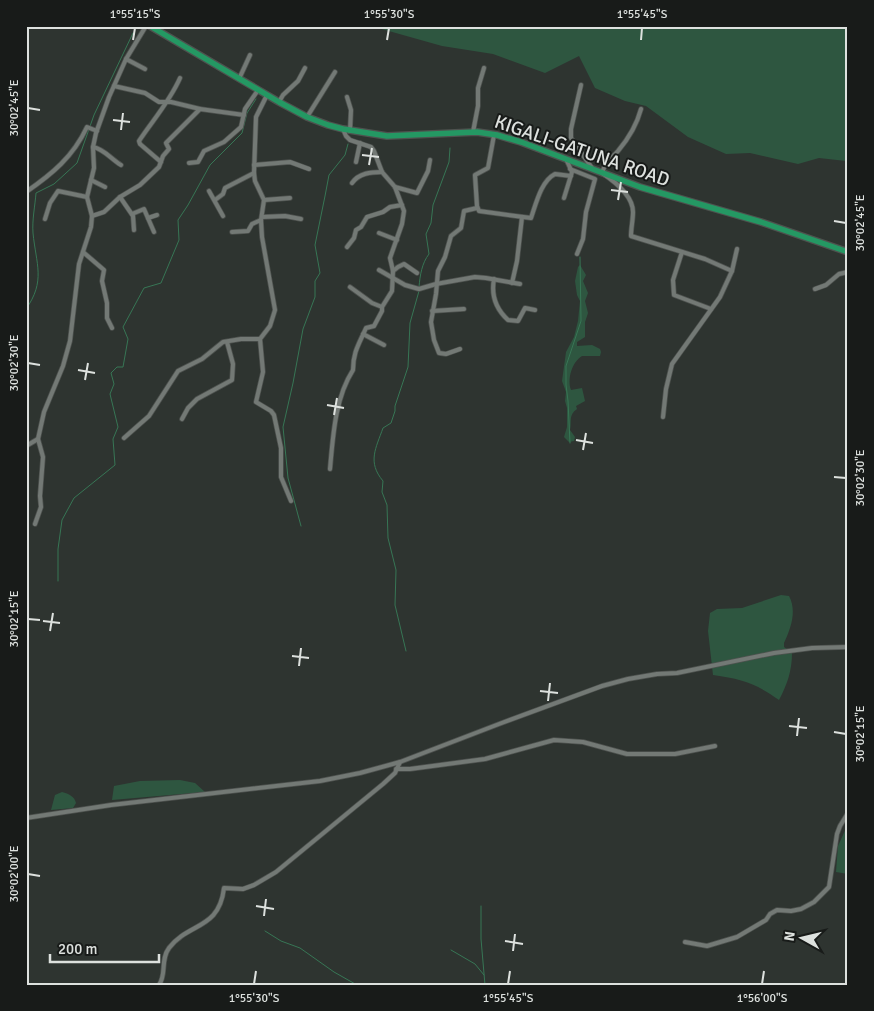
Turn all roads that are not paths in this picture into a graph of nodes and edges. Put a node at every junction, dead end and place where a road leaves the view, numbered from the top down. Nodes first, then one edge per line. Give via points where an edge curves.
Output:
1 (148, 26) edge
2 (250, 55) dead end
3 (126, 59) junction
4 (305, 68) dead end
5 (484, 68) dead end
6 (145, 70) dead end
7 (335, 72) dead end
8 (180, 78) dead end
9 (239, 79) junction
10 (581, 85) dead end
11 (114, 86) junction
12 (258, 90) junction
13 (267, 95) junction
14 (346, 98) dead end
15 (166, 102) junction
16 (279, 102) junction
17 (641, 109) dead end
18 (200, 110) junction
19 (244, 115) junction
20 (307, 117) junction
21 (343, 129) junction
22 (97, 130) junction
23 (350, 130) junction
24 (474, 132) junction
25 (494, 135) junction
26 (360, 143) junction
27 (93, 147) junction
28 (566, 159) junction
29 (430, 160) dead end
30 (161, 162) junction
31 (356, 162) dead end
32 (188, 163) dead end
33 (121, 165) dead end
34 (254, 165) junction
35 (309, 169) dead end
36 (570, 169) junction
37 (594, 170) junction
38 (382, 172) junction
39 (254, 173) junction
40 (602, 173) junction
41 (571, 176) junction
42 (91, 180) junction
43 (352, 182) dead end
44 (105, 187) dead end
45 (395, 187) junction
46 (209, 191) dead end
47 (26, 192) edge
48 (87, 197) junction
49 (120, 197) junction
50 (290, 198) dead end
51 (564, 198) dead end
52 (215, 200) junction
53 (264, 200) junction
54 (402, 205) junction
55 (477, 208) junction
56 (132, 214) junction
57 (157, 215) dead end
58 (92, 216) junction
59 (223, 216) dead end
60 (522, 217) junction
61 (148, 218) junction
62 (261, 218) junction
63 (45, 219) dead end
64 (301, 219) dead end
65 (134, 230) dead end
66 (154, 232) dead end
67 (232, 232) dead end
68 (380, 233) dead end
69 (397, 240) junction
70 (347, 247) dead end
71 (737, 249) dead end
72 (848, 251) edge
73 (83, 252) junction
74 (682, 252) junction
75 (577, 254) dead end
76 (379, 270) dead end
77 (394, 271) junction
78 (732, 271) junction
79 (848, 272) edge
80 (417, 273) dead end
81 (393, 278) junction
82 (494, 279) junction
83 (512, 283) junction
84 (436, 284) junction
85 (520, 284) dead end
86 (350, 287) dead end
87 (815, 289) dead end
88 (382, 307) junction
89 (711, 309) junction
90 (464, 310) dead end
91 (535, 310) dead end
92 (432, 311) junction
93 (112, 328) dead end
94 (363, 334) junction
95 (260, 339) junction
96 (227, 342) junction
97 (384, 345) dead end
98 (460, 350) dead end
99 (663, 417) dead end
100 (182, 418) dead end
101 (124, 438) dead end
102 (38, 439) junction
103 (26, 446) edge
104 (330, 469) dead end
105 (291, 501) dead end
106 (35, 524) dead end
107 (848, 647) edge
108 (715, 746) dead end
109 (400, 762) junction
110 (396, 769) junction
111 (848, 813) edge
112 (26, 818) edge
113 (685, 942) dead end
114 (159, 985) edge

1 - 3 street
1 - 9 highway, KIGALI-GATUNA ROAD
2 - 9 street
3 - 6 street
3 - 11 street
4 - 16 street
5 - 24 street via 478,88
7 - 20 street
8 - 15 street
9 - 12 highway, KIGALI-GATUNA ROAD
10 - 37 street via 571,138
11 - 15 street
11 - 22 street
12 - 13 highway, KIGALI-GATUNA ROAD
12 - 19 street
13 - 16 highway, KIGALI-GATUNA ROAD
13 - 34 street via 256,117
14 - 23 street via 351,110
15 - 18 street
15 - 30 street via 138,141
16 - 20 highway, KIGALI-GATUNA ROAD
17 - 40 street via 636,126 606,161
18 - 19 street
18 - 30 street via 166,144 169,148
19 - 32 street via 241,126 224,142 206,150 198,162
20 - 21 highway, KIGALI-GATUNA ROAD
21 - 23 highway, KIGALI-GATUNA ROAD
21 - 26 street via 346,136
22 - 27 street
22 - 47 street via 87,128 68,158
23 - 24 highway, KIGALI-GATUNA ROAD via 399,136
24 - 25 highway, KIGALI-GATUNA ROAD
25 - 28 highway, KIGALI-GATUNA ROAD
25 - 55 street via 488,168 475,175
26 - 31 street
26 - 38 street via 374,151
27 - 33 street via 101,148
27 - 42 street
28 - 36 street
28 - 37 highway, KIGALI-GATUNA ROAD
29 - 45 street via 417,193
30 - 49 street via 134,190
34 - 35 street via 290,162
34 - 39 street
36 - 41 street
36 - 75 street via 595,180
37 - 40 highway, KIGALI-GATUNA ROAD
38 - 43 street via 369,172
38 - 45 street
39 - 52 street via 225,188
39 - 53 street
40 - 72 highway, KIGALI-GATUNA ROAD
40 - 74 street via 618,184 631,204 631,236
41 - 51 street
41 - 60 street via 552,174 541,191 531,218
42 - 44 street
42 - 48 street
45 - 54 street
46 - 52 street
48 - 58 street
48 - 63 street via 58,191
49 - 56 street
49 - 58 street via 104,212
50 - 53 street
52 - 59 street
53 - 62 street
54 - 69 street via 404,217
54 - 70 street via 367,217
55 - 60 street via 481,212
55 - 84 street via 464,211 462,228 449,240
56 - 61 street via 143,208
56 - 65 street
57 - 61 street
58 - 73 street
60 - 83 street
61 - 66 street
62 - 64 street via 285,216
62 - 67 street via 248,231
62 - 95 street via 275,310
68 - 69 street
69 - 77 street via 390,258
71 - 78 street
73 - 93 street via 104,270 102,281 107,318
73 - 102 street via 70,341 44,412
74 - 78 street
74 - 89 street via 673,280 674,295
76 - 81 street
77 - 80 street via 404,264
77 - 81 street
78 - 89 street
79 - 87 street
81 - 84 street via 419,290
81 - 88 street via 392,291
82 - 83 street
82 - 84 street via 475,277
82 - 91 street via 495,301 508,320 518,321 525,308
83 - 85 street
84 - 92 street
86 - 88 street
88 - 94 street via 374,326 366,328
89 - 99 street via 672,364
90 - 92 street
92 - 98 street via 432,335 439,353
94 - 97 street
94 - 104 street via 340,402
95 - 96 street
95 - 105 street via 263,372 256,402 274,415 281,448 281,477
96 - 100 street via 233,364 232,380 197,399
96 - 101 street via 176,373 149,416
102 - 103 street
102 - 106 street via 43,457 41,507
107 - 109 street via 774,653 677,673 628,679
108 - 110 street via 675,754 627,754 583,742 554,740 484,759
109 - 110 street
109 - 112 street via 320,781
110 - 114 street via 383,784 276,872 254,886 224,888 222,901 214,915 174,943 167,952 163,962 163,980
111 - 113 street via 837,834 829,887 818,899 801,909 774,912 737,937 708,946

